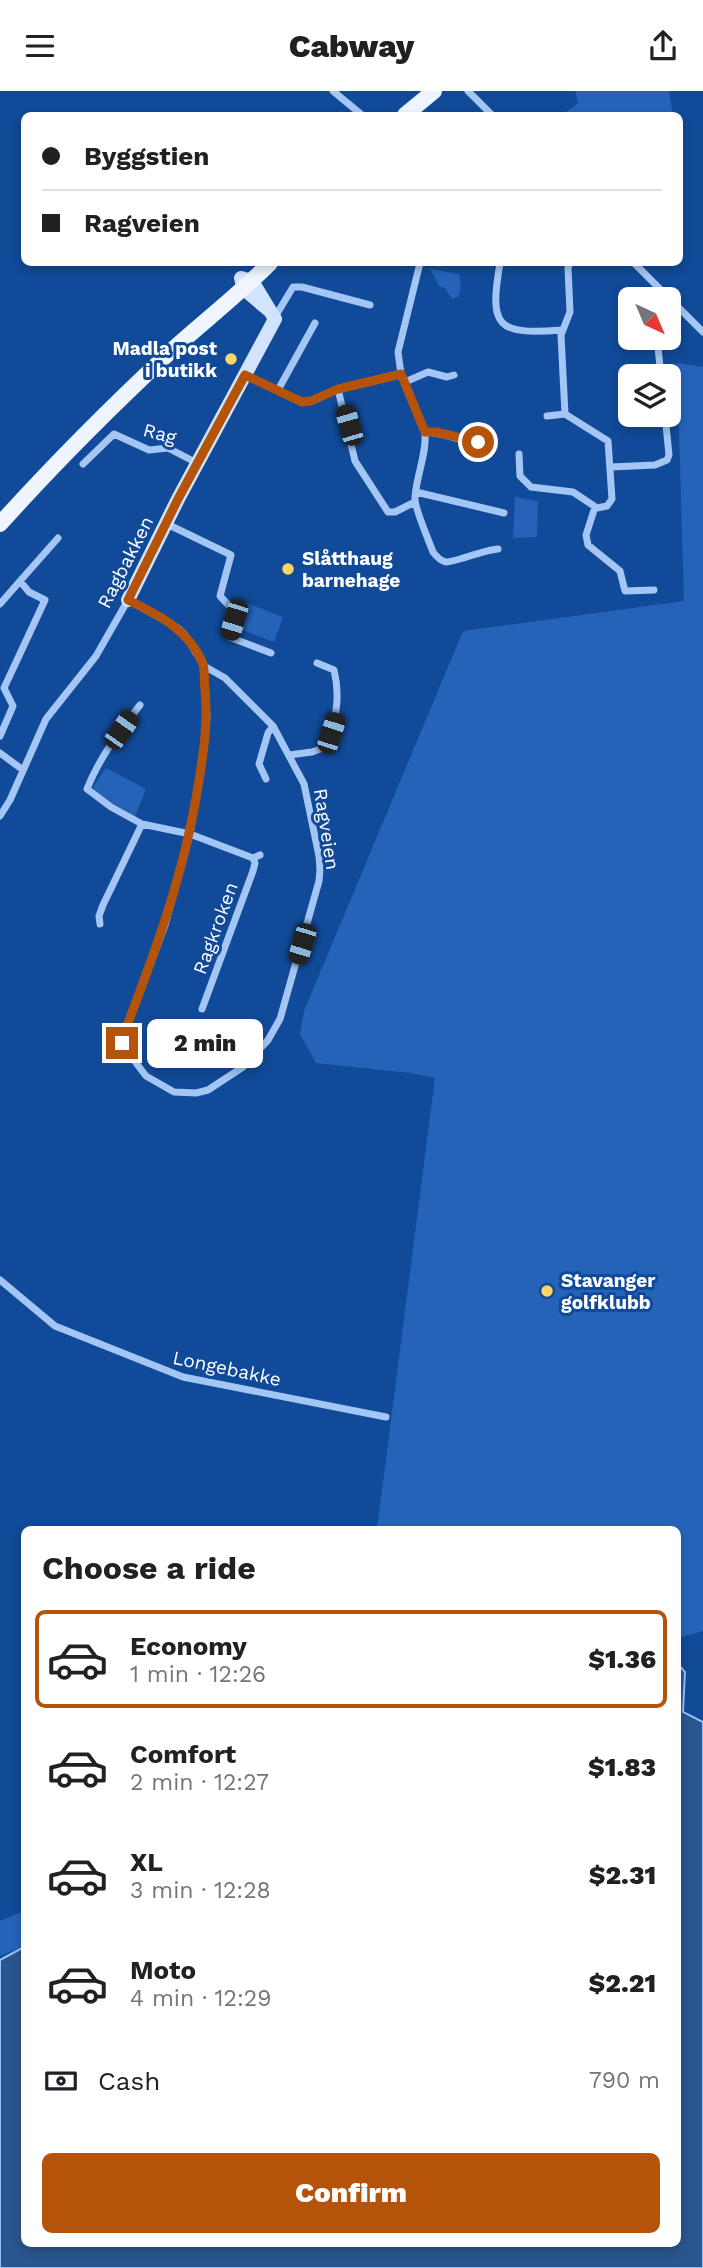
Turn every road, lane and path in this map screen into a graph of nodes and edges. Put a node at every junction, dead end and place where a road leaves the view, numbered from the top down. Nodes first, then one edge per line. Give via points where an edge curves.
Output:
1 (333, 91) edge
2 (436, 91) edge
3 (468, 91) edge
4 (356, 112) edge
5 (409, 112) edge
6 (418, 112) edge
7 (489, 112) edge
8 (254, 266) edge
9 (266, 266) edge
10 (418, 266) edge
11 (500, 266) edge
12 (569, 266) edge
13 (637, 266) edge
14 (246, 282) junction
15 (656, 285) joint
16 (370, 305) dead end
17 (272, 315) junction
18 (314, 323) dead end
19 (562, 330) junction
20 (703, 332) edge
21 (401, 374) junction
22 (245, 375) junction
23 (454, 375) dead end
24 (405, 382) junction
25 (338, 389) junction
26 (278, 390) junction
27 (565, 414) junction
28 (547, 416) dead end
29 (666, 427) edge
30 (425, 432) junction
31 (487, 439) dead end
32 (519, 454) dead end
33 (198, 463) junction
34 (83, 464) dead end
35 (611, 467) junction
36 (416, 492) junction
37 (415, 502) junction
38 (595, 507) junction
39 (505, 513) dead end
40 (0, 524) edge
41 (167, 524) junction
42 (58, 538) dead end
43 (498, 549) dead end
44 (20, 581) junction
45 (654, 590) dead end
46 (128, 600) junction
47 (0, 604) edge
48 (271, 653) dead end
49 (317, 663) dead end
50 (204, 666) junction
51 (2, 691) edge
52 (140, 705) dead end
53 (273, 726) junction
54 (0, 736) edge
55 (0, 753) edge
56 (289, 755) junction
57 (23, 769) junction
58 (266, 779) dead end
59 (0, 816) edge
60 (142, 824) junction
61 (190, 834) junction
62 (100, 924) dead end
63 (202, 1009) dead end
64 (0, 1280) edge
65 (386, 1417) dead end

1 - 4 street
2 - 5 main road
2 - 6 main road
3 - 7 street
8 - 14 main road
9 - 14 main road
10 - 21 street via 398,352
11 - 19 street via 496,311 501,322 515,330
12 - 19 street via 570,312
13 - 15 street
14 - 17 street
14 - 40 main road via 58,462
15 - 20 street
16 - 17 street, Ragbakken via 302,286 293,287
17 - 22 street, Ragbakken
18 - 26 street
19 - 27 street
21 - 24 street
21 - 25 street
22 - 26 street
22 - 33 street, Ragbakken
23 - 24 street via 428,372
24 - 30 street
25 - 26 street via 302,402
25 - 37 street via 355,461 371,488 388,512
27 - 28 street
27 - 35 street via 608,441
29 - 35 street via 666,462
30 - 31 street via 476,442
30 - 36 street
32 - 38 street via 520,476 528,485 573,492
33 - 34 street, Rag via 168,448 149,450 114,434
33 - 41 street, Ragbakken
35 - 38 street via 612,499 603,508
36 - 37 street
36 - 39 street
37 - 43 street via 433,552 444,562
38 - 45 street via 586,535 590,548 620,571 625,591
41 - 46 street, Ragbakken
41 - 48 street via 231,555 220,596 235,612 229,637
42 - 44 street
44 - 47 street
44 - 51 street via 45,600
46 - 50 street, Ragveien via 178,628
46 - 57 street, Ragbakken via 96,656 46,719
49 - 56 street via 334,670 338,691 335,718 323,748
50 - 53 street, Ragveien via 225,678
50 - 61 street, Ragveien via 207,718
51 - 54 street via 13,706
52 - 60 street, Ragkroken via 111,743 87,789
53 - 56 street, Ragveien
53 - 58 street via 259,764
55 - 57 street
56 - 61 street, Ragveien via 304,784 320,870 281,1019 243,1067 208,1090 182,1094 146,1076 122,1039 168,916
57 - 59 street, Ragbakken
60 - 61 street, Ragkroken
60 - 62 street via 103,905
61 - 63 street, Ragkroken via 256,856
64 - 65 street, Longebakke via 55,1326 152,1366 183,1377

